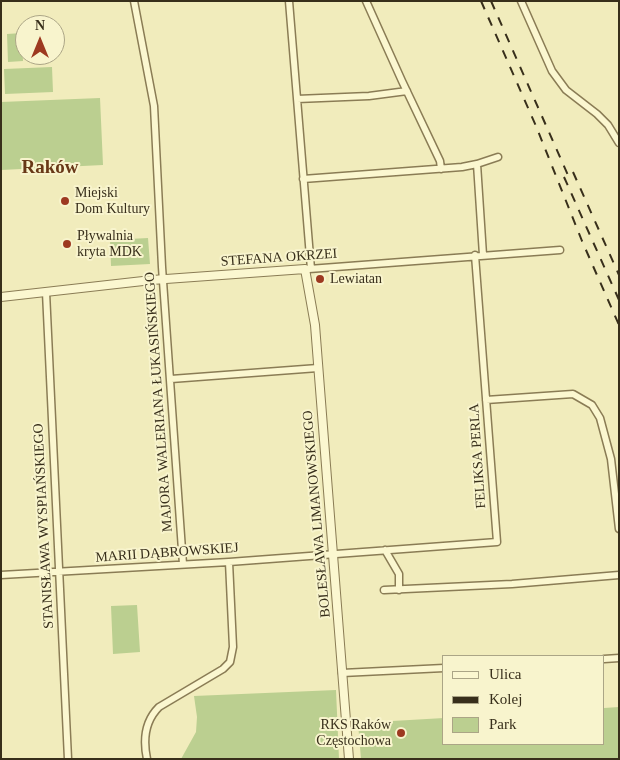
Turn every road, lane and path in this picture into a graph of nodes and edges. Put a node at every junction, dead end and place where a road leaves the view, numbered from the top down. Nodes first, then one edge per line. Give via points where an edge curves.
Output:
1 (134, 1) edge
2 (289, 1) edge
3 (366, 1) edge
4 (521, 1) edge
5 (407, 91) junction
6 (297, 99) junction
7 (619, 143) edge
8 (498, 157) dead end
9 (477, 164) junction
10 (441, 168) junction
11 (303, 179) junction
12 (560, 250) dead end
13 (479, 255) junction
14 (308, 269) junction
15 (163, 279) junction
16 (46, 292) junction
17 (1, 297) edge
18 (318, 368) junction
19 (171, 379) junction
20 (486, 400) junction
21 (619, 529) edge
22 (385, 550) junction
23 (333, 554) junction
24 (230, 562) junction
25 (183, 564) junction
26 (59, 572) junction
27 (1, 575) edge
28 (619, 575) edge
29 (384, 590) dead end
30 (399, 590) junction
31 (619, 658) edge
32 (605, 659) edge
33 (442, 668) edge
34 (342, 673) junction
35 (68, 759) edge
36 (147, 759) edge
37 (349, 759) edge

1 - 15 street, MAJORA WALERIANA ŁUKASIŃSKIEGO via 154,106
2 - 6 street, BOLESŁAWA LIMANOWSKIEGO
3 - 5 street
4 - 7 street via 552,71 566,90 608,125
5 - 6 street
5 - 10 street
6 - 11 street, BOLESŁAWA LIMANOWSKIEGO
8 - 9 street
9 - 10 street
9 - 13 street, FELIKSA PERLA
10 - 11 street
11 - 14 street, BOLESŁAWA LIMANOWSKIEGO
12 - 13 street, STEFANA OKRZEI
13 - 14 street, STEFANA OKRZEI
13 - 20 street, FELIKSA PERLA
14 - 15 street, STEFANA OKRZEI
14 - 18 street, BOLESŁAWA LIMANOWSKIEGO
15 - 16 street, STEFANA OKRZEI
15 - 19 street, MAJORA WALERIANA ŁUKASIŃSKIEGO
16 - 17 street, STEFANA OKRZEI
16 - 26 street, STANISŁAWA WYSPIAŃSKIEGO
18 - 19 street
18 - 23 street, BOLESŁAWA LIMANOWSKIEGO
19 - 25 street, MAJORA WALERIANA ŁUKASIŃSKIEGO
20 - 21 street via 573,394 592,405 600,418 611,459
20 - 22 street, FELIKSA PERLA via 497,542
22 - 23 street, FELIKSA PERLA
22 - 30 street via 398,574
23 - 24 street, MARII DĄBROWSKIEJ
23 - 34 street, BOLESŁAWA LIMANOWSKIEGO
24 - 25 street, MARII DĄBROWSKIEJ
24 - 36 street via 233,648 230,662 151,715 146,730
25 - 26 street, MARII DĄBROWSKIEJ
26 - 27 street, MARII DĄBROWSKIEJ
26 - 35 street, STANISŁAWA WYSPIAŃSKIEGO
28 - 30 street
29 - 30 street
31 - 32 street
33 - 34 street
34 - 37 street, BOLESŁAWA LIMANOWSKIEGO

